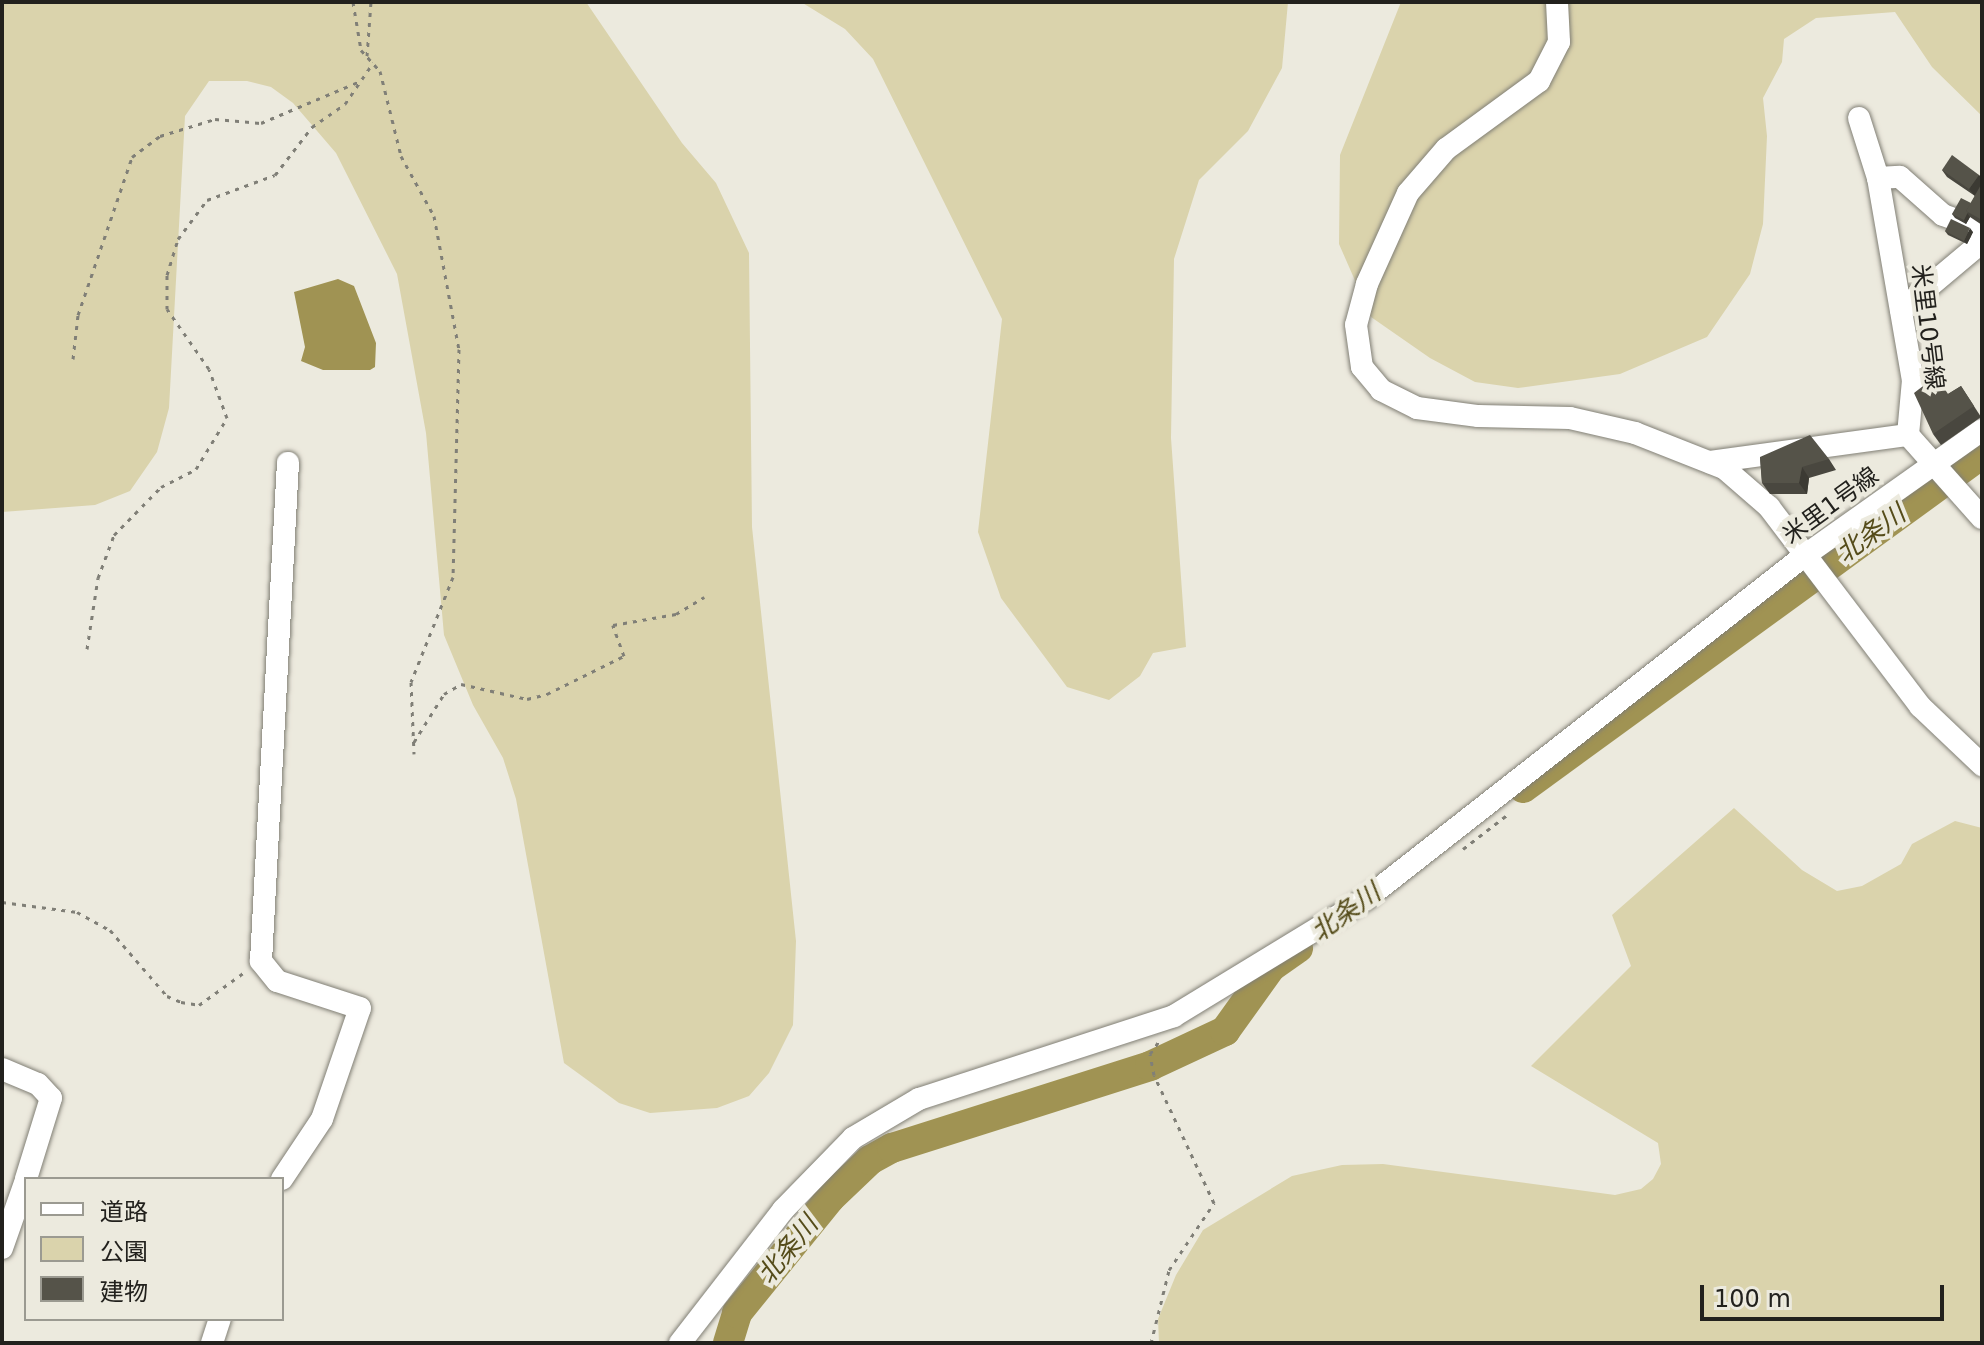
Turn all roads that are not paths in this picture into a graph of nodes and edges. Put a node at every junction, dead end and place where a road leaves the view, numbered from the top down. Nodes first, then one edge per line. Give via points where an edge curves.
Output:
1 (1557, 2) edge
2 (1859, 118) dead end
3 (1878, 178) junction
4 (1982, 229) edge
5 (1982, 242) edge
6 (1901, 310) junction
7 (1982, 430) edge
8 (1908, 435) junction
9 (1710, 462) junction
10 (288, 463) dead end
11 (1932, 466) junction
12 (1982, 518) edge
13 (1804, 556) junction
14 (1982, 765) edge
15 (2, 1069) edge
16 (27, 1177) edge
17 (283, 1177) edge
18 (24, 1186) edge
19 (2, 1248) edge
20 (219, 1321) edge
21 (212, 1343) edge
22 (680, 1343) edge

1 - 9 street via 1559,42 1539,81 1446,149 1408,193 1356,325 1362,367 1381,390 1417,408 1478,416 1570,418 1635,433
2 - 3 street, 米里10号線
3 - 4 street via 1900,177 1943,215
3 - 6 street, 米里10号線
5 - 6 street
6 - 8 street, 米里10号線 via 1913,380
7 - 11 street, 米里1号線
8 - 9 street
8 - 11 street
9 - 13 street via 1769,507
10 - 17 street via 261,961 277,981 360,1008 322,1119
11 - 12 street
11 - 13 street, 米里1号線
13 - 14 street via 1920,706
13 - 22 street, 米里1号線 via 1367,898 1174,1016 919,1099 853,1138 783,1210
15 - 16 street via 38,1084 51,1098
18 - 19 street
20 - 21 street

